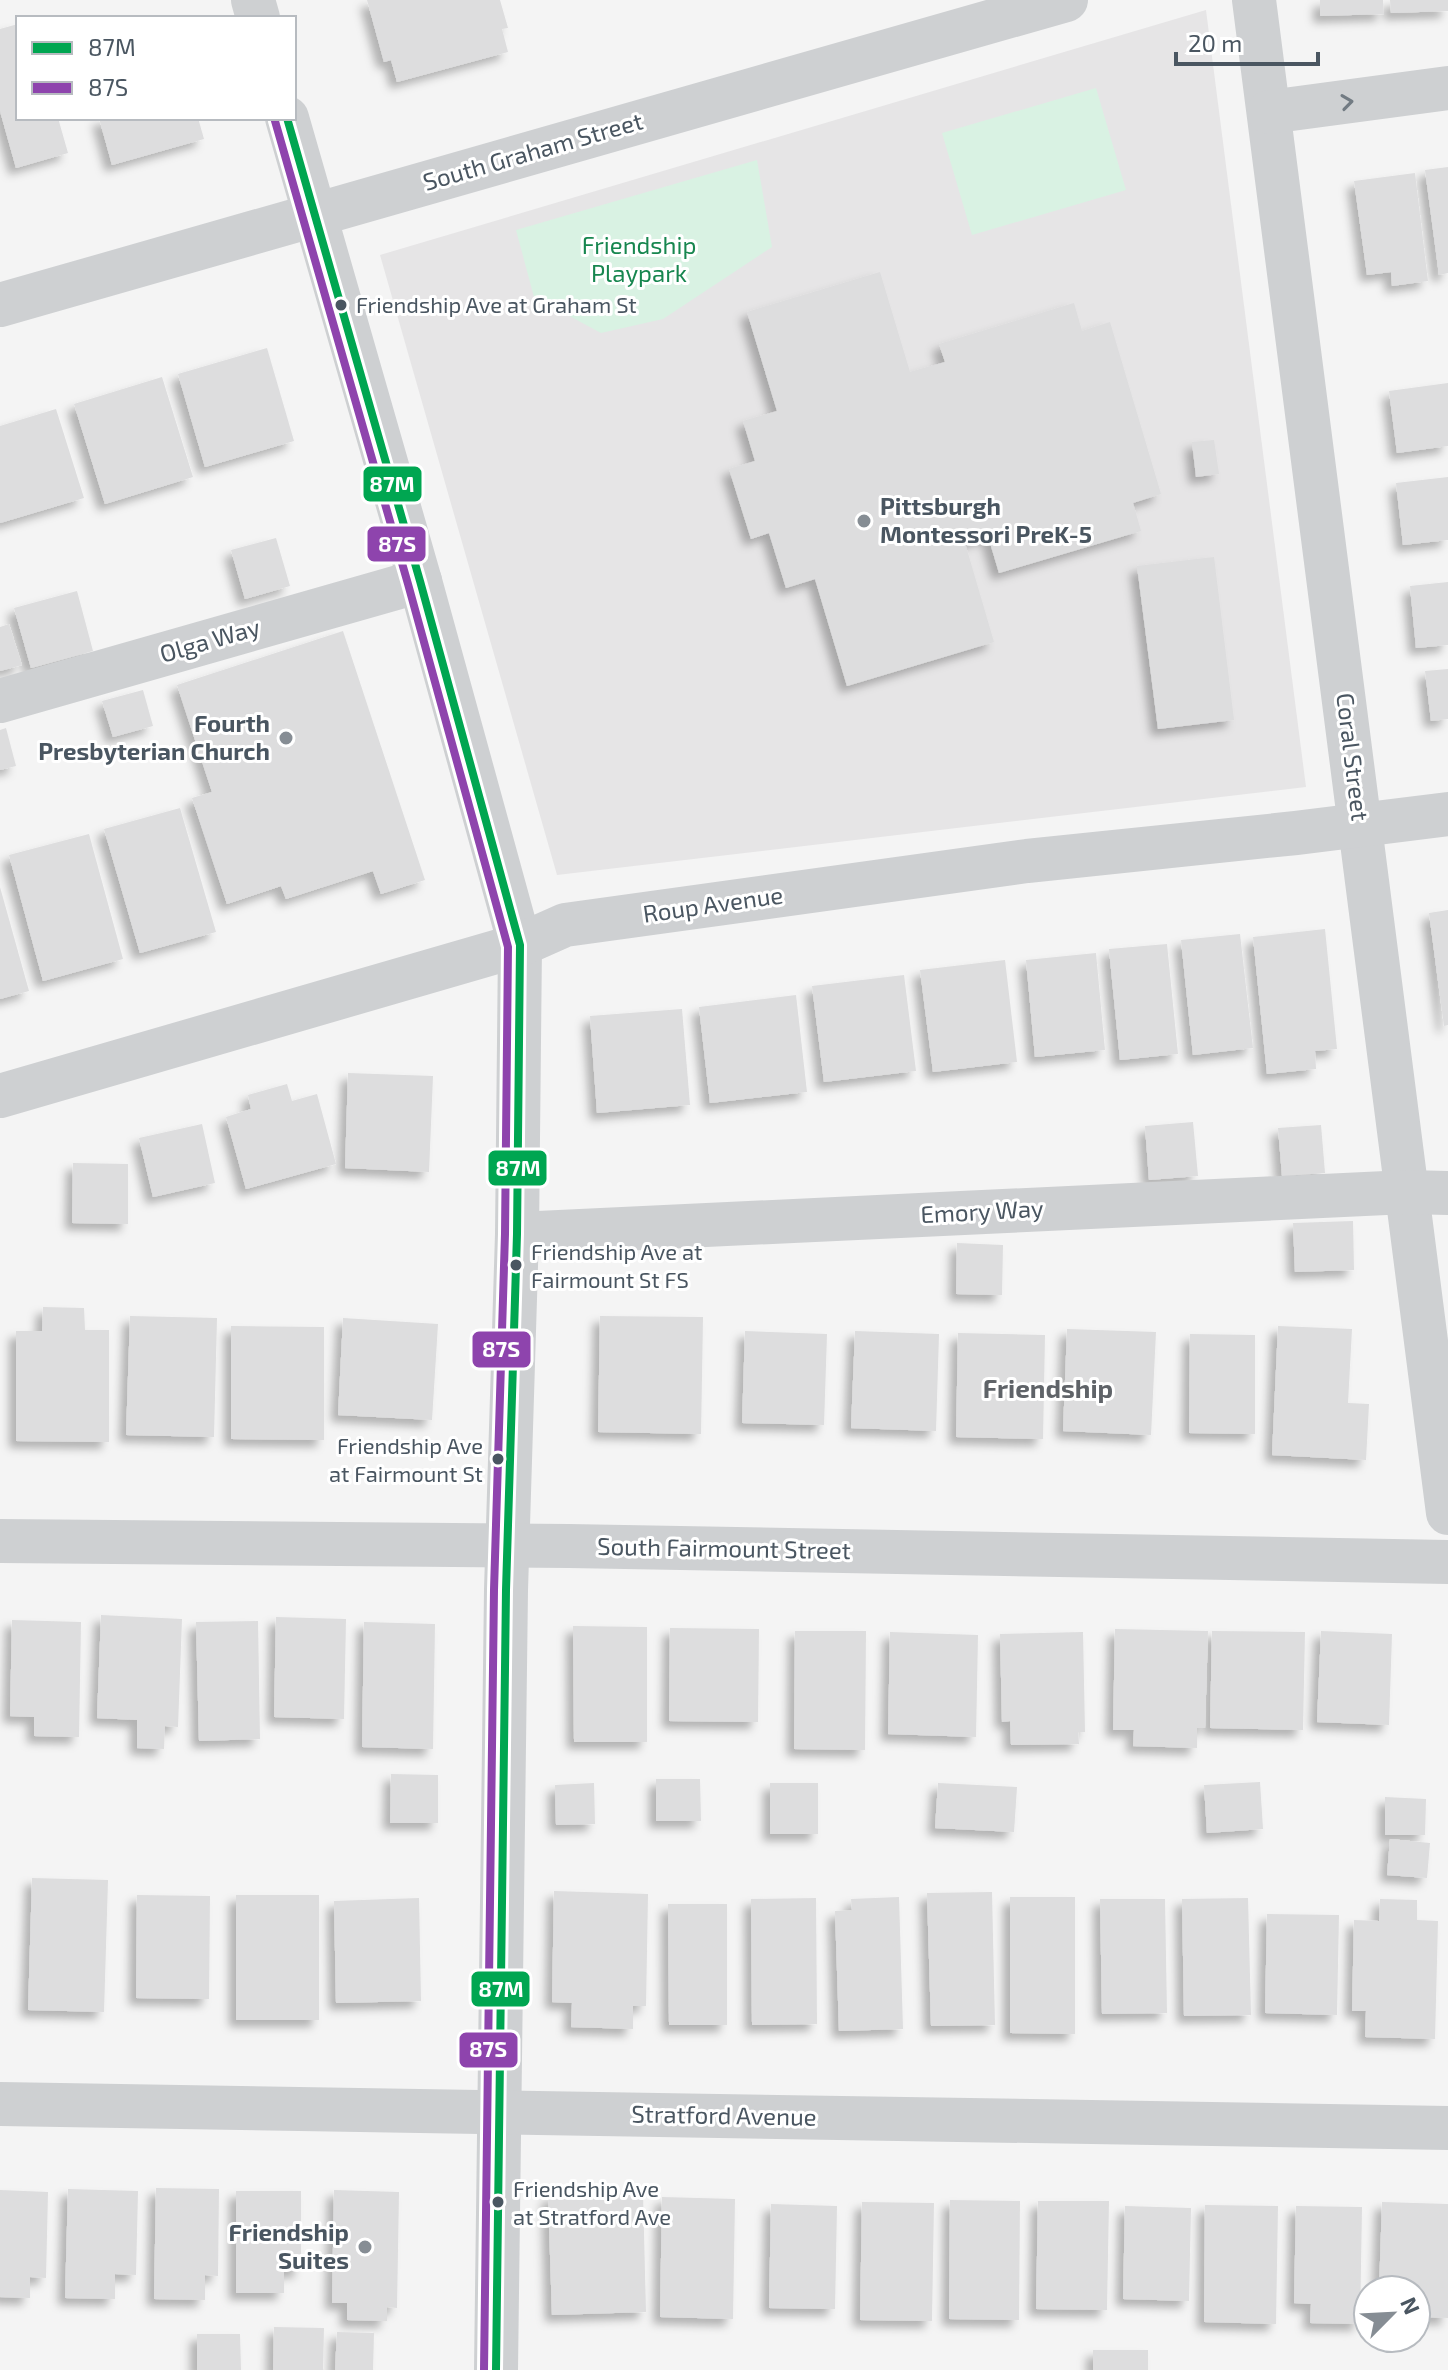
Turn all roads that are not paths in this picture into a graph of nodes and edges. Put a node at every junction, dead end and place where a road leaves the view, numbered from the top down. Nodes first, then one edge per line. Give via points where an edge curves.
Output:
1 (1066, 0) edge
2 (1254, 0) edge
3 (1448, 88) edge
4 (1269, 112) junction
5 (288, 120) edge
6 (315, 215) junction
7 (0, 305) edge
8 (420, 581) junction
9 (0, 701) edge
10 (1448, 814) edge
11 (1360, 824) junction
12 (520, 945) junction
13 (0, 1096) edge
14 (1427, 1192) edge
15 (517, 1234) junction
16 (1448, 1513) edge
17 (0, 1541) edge
18 (507, 1546) junction
19 (1448, 1562) edge
20 (0, 2104) edge
21 (499, 2113) junction
22 (1448, 2128) edge
23 (496, 2370) edge

1 - 6 street, South Graham Street
2 - 4 street, Coral Street
4 -> 3 street
4 - 11 street, Coral Street
5 - 6 street
6 - 7 street, South Graham Street
6 - 8 street
8 - 9 street, Olga Way
8 - 12 street
10 - 11 street, Roup Avenue
11 - 12 street, Roup Avenue via 1027,861 565,925
11 - 14 street, Coral Street
12 - 13 street, Roup Avenue
12 - 15 street
14 - 15 street, Emory Way
14 - 16 street, Coral Street
15 - 18 street
17 - 18 street, South Fairmount Street
18 - 19 street, South Fairmount Street
18 - 21 street
20 - 21 street, Stratford Avenue
21 - 22 street, Stratford Avenue
21 - 23 street

